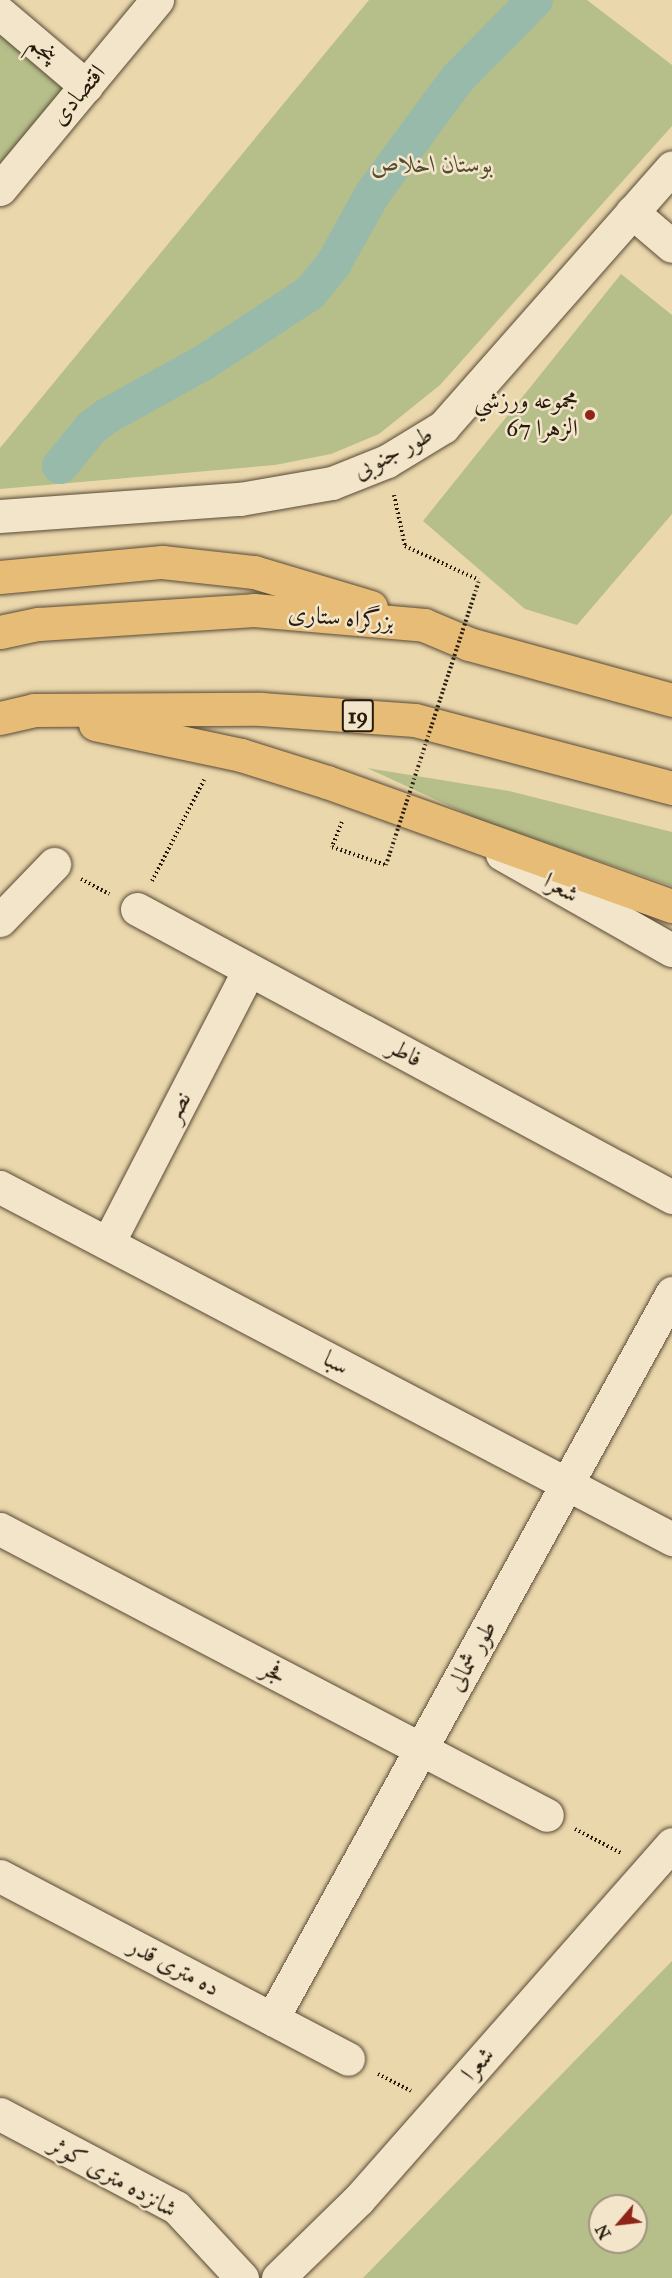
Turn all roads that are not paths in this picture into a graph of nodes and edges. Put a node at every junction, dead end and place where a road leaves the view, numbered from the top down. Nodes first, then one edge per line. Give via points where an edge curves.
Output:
1 (157, 0) edge
2 (0, 13) edge
3 (86, 86) junction
4 (672, 167) edge
5 (0, 189) edge
6 (632, 212) junction
7 (672, 246) edge
8 (0, 516) edge
9 (0, 577) edge
10 (424, 625) junction
11 (0, 632) edge
12 (672, 700) edge
13 (34, 710) junction
14 (0, 718) edge
15 (672, 788) edge
16 (451, 825) junction
17 (54, 864) road end
18 (672, 906) edge
19 (137, 909) road end
20 (0, 920) edge
21 (672, 950) edge
22 (249, 970) junction
23 (0, 1187) edge
24 (672, 1197) edge
25 (108, 1244) junction
26 (672, 1293) edge
27 (567, 1484) junction
28 (0, 1529) edge
29 (672, 1539) edge
30 (421, 1749) junction
31 (547, 1815) road end
32 (672, 1844) edge
33 (0, 1876) edge
34 (272, 2019) junction
35 (348, 2059) road end
36 (0, 2114) edge
37 (242, 2278) edge
38 (278, 2278) edge

1 - 3 street, اقتصادی
2 - 3 street, پنجم
3 - 5 street, اقتصادی
4 - 6 street, طور جنوبی
6 - 7 street
6 - 8 street, طور جنوبی via 443,427 387,461 332,483 240,499
9 - 10 highway via 162,562 254,572
10 - 11 highway, بزرگراه ستاری via 254,610 39,624
10 - 12 highway, بزرگراه ستاری via 469,644
13 - 14 highway, 19
13 - 15 highway, 19 via 261,709 415,720
13 - 16 highway via 242,755
16 - 18 highway
16 - 21 street, شعرا
17 - 20 street
19 - 22 street, فاطر
22 - 24 street, فاطر
22 - 25 street, نصر
23 - 25 street, سبا
25 - 27 street, سبا
26 - 27 street, طور شمالی
27 - 29 street, سبا
27 - 30 street, طور شمالی
28 - 30 street, فجر
30 - 31 street, فجر
30 - 34 street, طور شمالی
32 - 38 street, شعرا via 359,2199
33 - 34 street, ده متری قدر
34 - 35 street, ده متری قدر
36 - 37 street, شانزده متری کوثر via 176,2207

